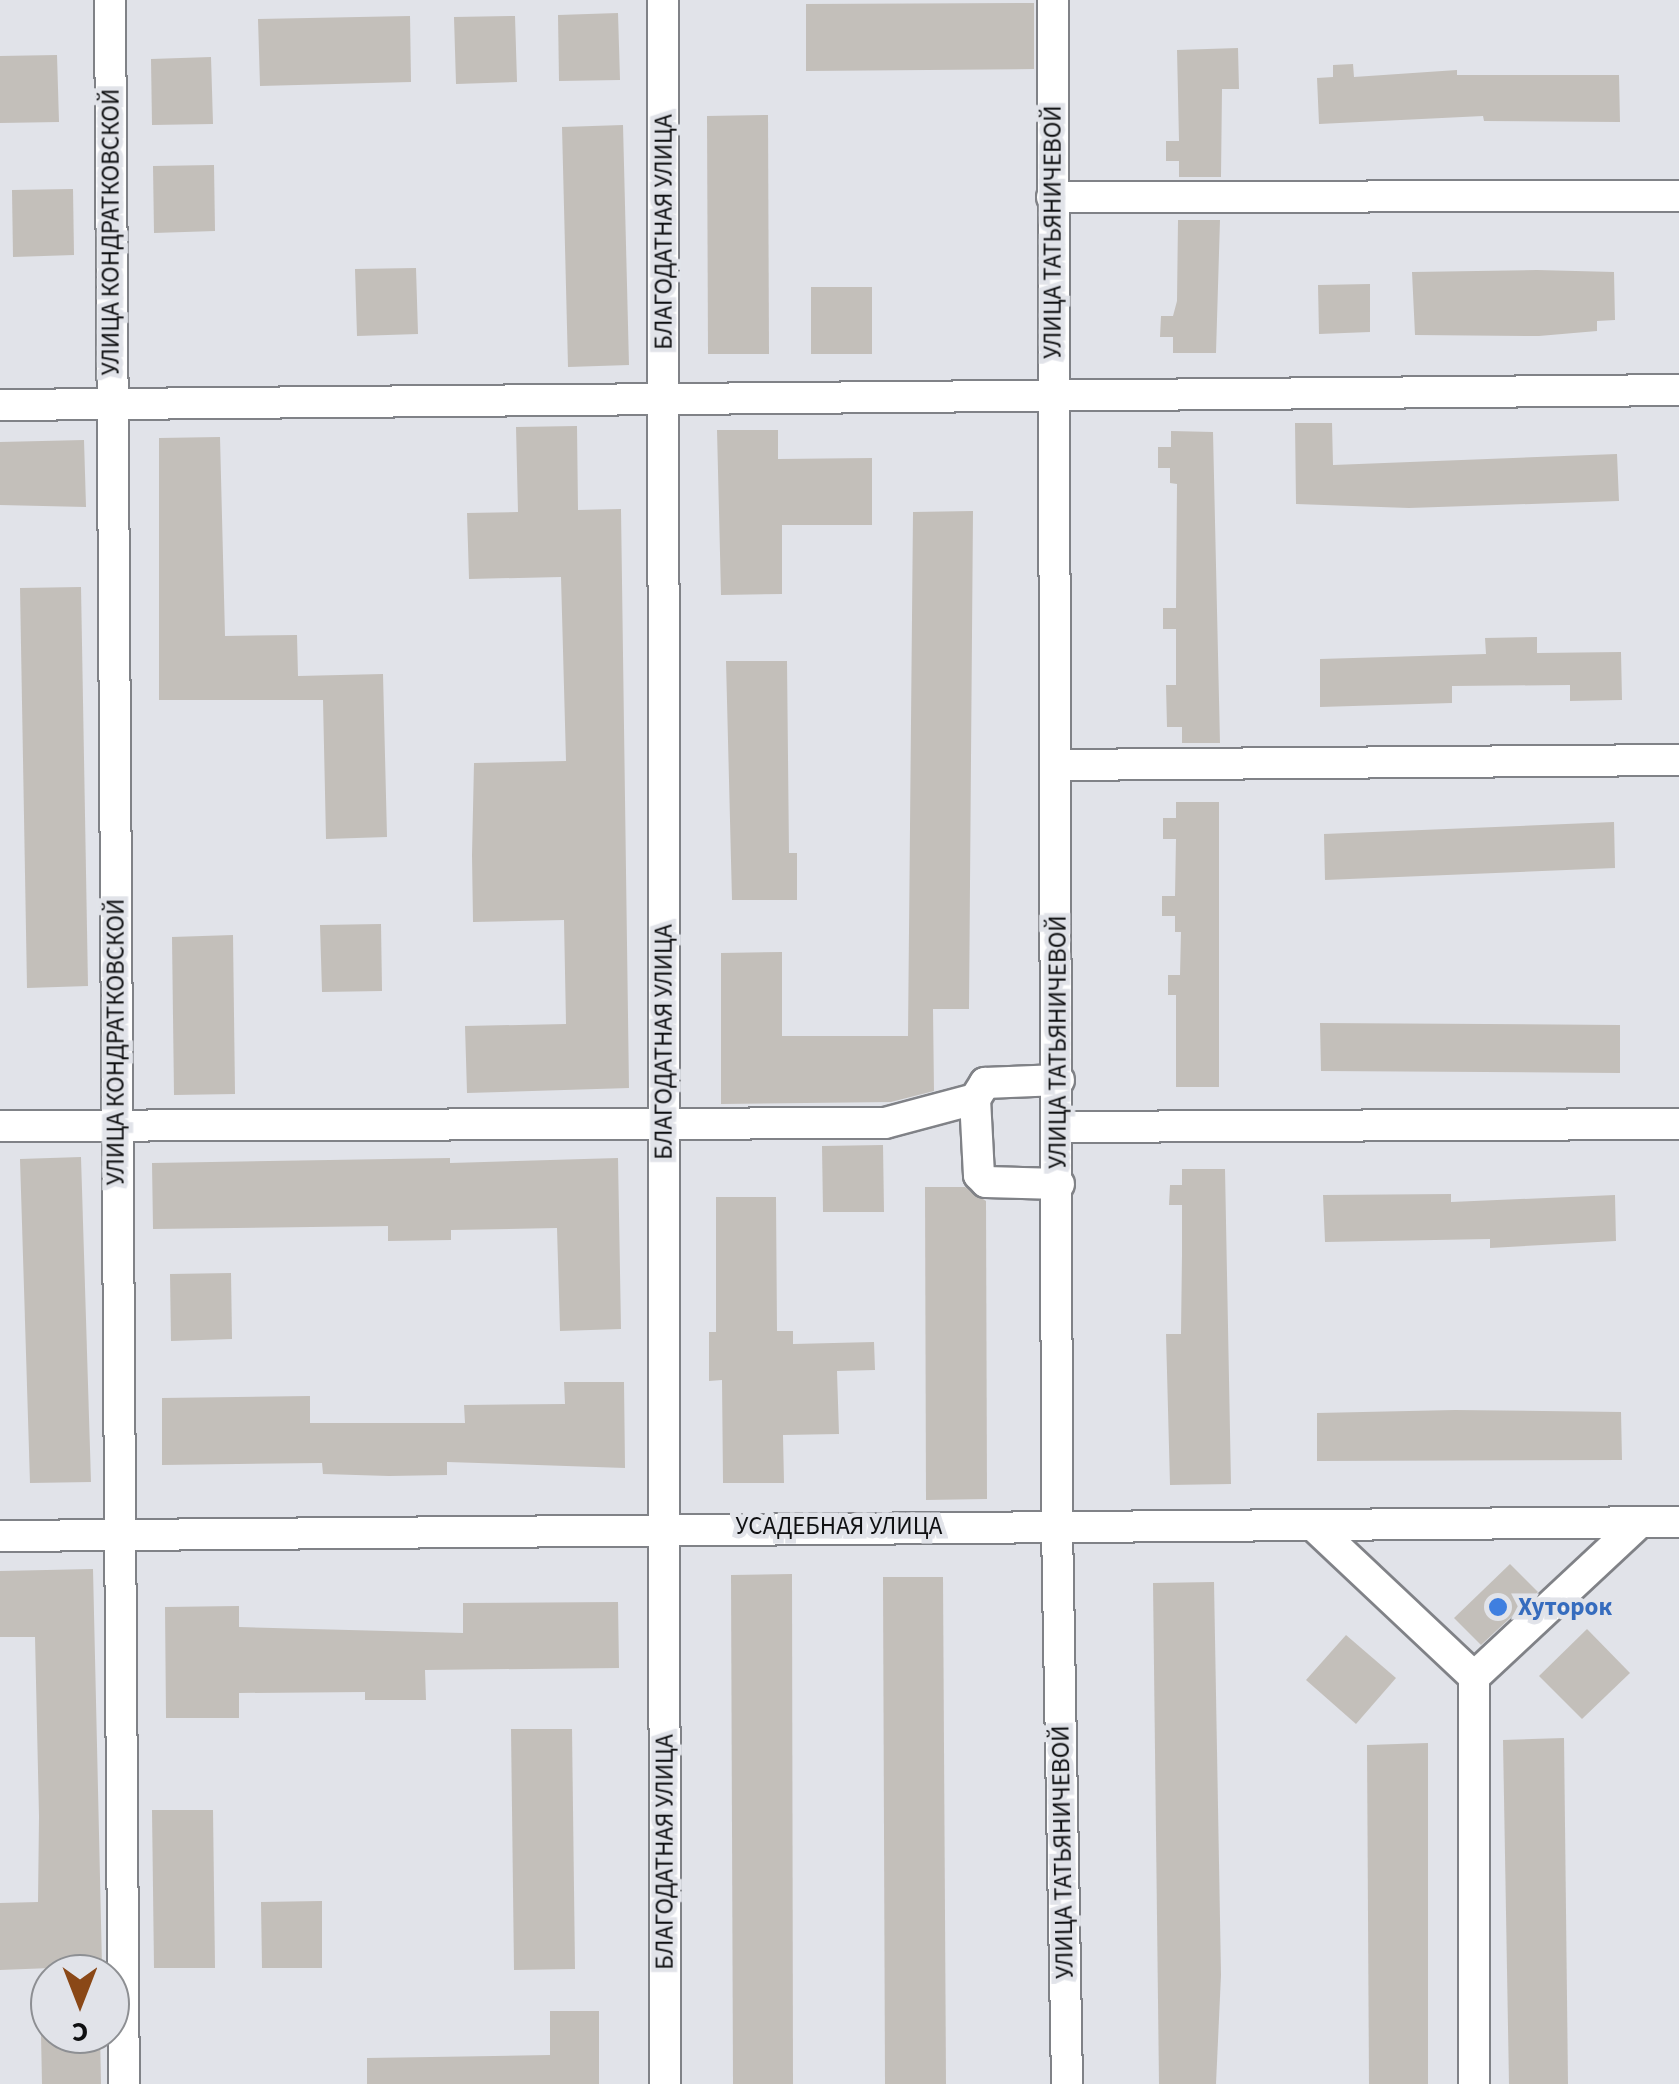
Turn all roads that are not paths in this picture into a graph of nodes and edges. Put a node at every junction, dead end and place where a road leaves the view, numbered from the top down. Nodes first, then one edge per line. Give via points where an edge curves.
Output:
1 (110, 0) edge
2 (664, 0) edge
3 (1053, 0) edge
4 (1679, 196) edge
5 (1052, 197) junction
6 (1679, 390) edge
7 (1053, 392) junction
8 (664, 399) junction
9 (112, 404) junction
10 (0, 405) edge
11 (1679, 760) edge
12 (1057, 765) junction
13 (1059, 1080) junction
14 (975, 1099) junction
15 (664, 1123) junction
16 (1679, 1124) edge
17 (116, 1125) junction
18 (0, 1126) edge
19 (1059, 1128) junction
20 (1059, 1184) junction
21 (1679, 1522) edge
22 (1639, 1523) junction
23 (665, 1526) junction
24 (1057, 1526) junction
25 (1314, 1526) junction
26 (0, 1536) edge
27 (119, 1536) junction
28 (1474, 1677) junction
29 (124, 2084) edge
30 (666, 2084) edge
31 (1068, 2084) edge
32 (1474, 2084) edge

1 - 9 street, УЛИЦА КОНДРАТКОВСКОЙ
2 - 8 street, БЛАГОДАТНАЯ УЛИЦА
3 - 5 street, УЛИЦА ТАТЬЯНИЧЕВОЙ
4 - 5 street
5 - 7 street, УЛИЦА ТАТЬЯНИЧЕВОЙ
6 - 7 street
7 - 8 street
7 - 12 street, УЛИЦА ТАТЬЯНИЧЕВОЙ
8 - 9 street
8 - 15 street, БЛАГОДАТНАЯ УЛИЦА
9 - 10 street
9 - 17 street, УЛИЦА КОНДРАТКОВСКОЙ
11 - 12 street
12 - 13 street, УЛИЦА ТАТЬЯНИЧЕВОЙ
13 - 14 street via 985,1083
13 - 19 street, УЛИЦА ТАТЬЯНИЧЕВОЙ
14 - 15 street via 885,1123
14 - 20 street via 978,1174 986,1182
15 - 17 street
15 - 23 street, БЛАГОДАТНАЯ УЛИЦА
16 - 19 street
17 - 18 street
17 - 27 street, УЛИЦА КОНДРАТКОВСКОЙ
19 - 20 street, УЛИЦА ТАТЬЯНИЧЕВОЙ
20 - 24 street, УЛИЦА ТАТЬЯНИЧЕВОЙ
21 - 22 street, УСАДЕБНАЯ УЛИЦА
22 - 25 street, УСАДЕБНАЯ УЛИЦА
22 - 28 street
23 - 24 street, УСАДЕБНАЯ УЛИЦА
23 - 27 street, УСАДЕБНАЯ УЛИЦА
23 - 30 street, БЛАГОДАТНАЯ УЛИЦА
24 - 25 street, УСАДЕБНАЯ УЛИЦА
24 - 31 street, УЛИЦА ТАТЬЯНИЧЕВОЙ
25 - 28 street
26 - 27 street, УСАДЕБНАЯ УЛИЦА
27 - 29 street, УЛИЦА КОНДРАТКОВСКОЙ
28 - 32 street

